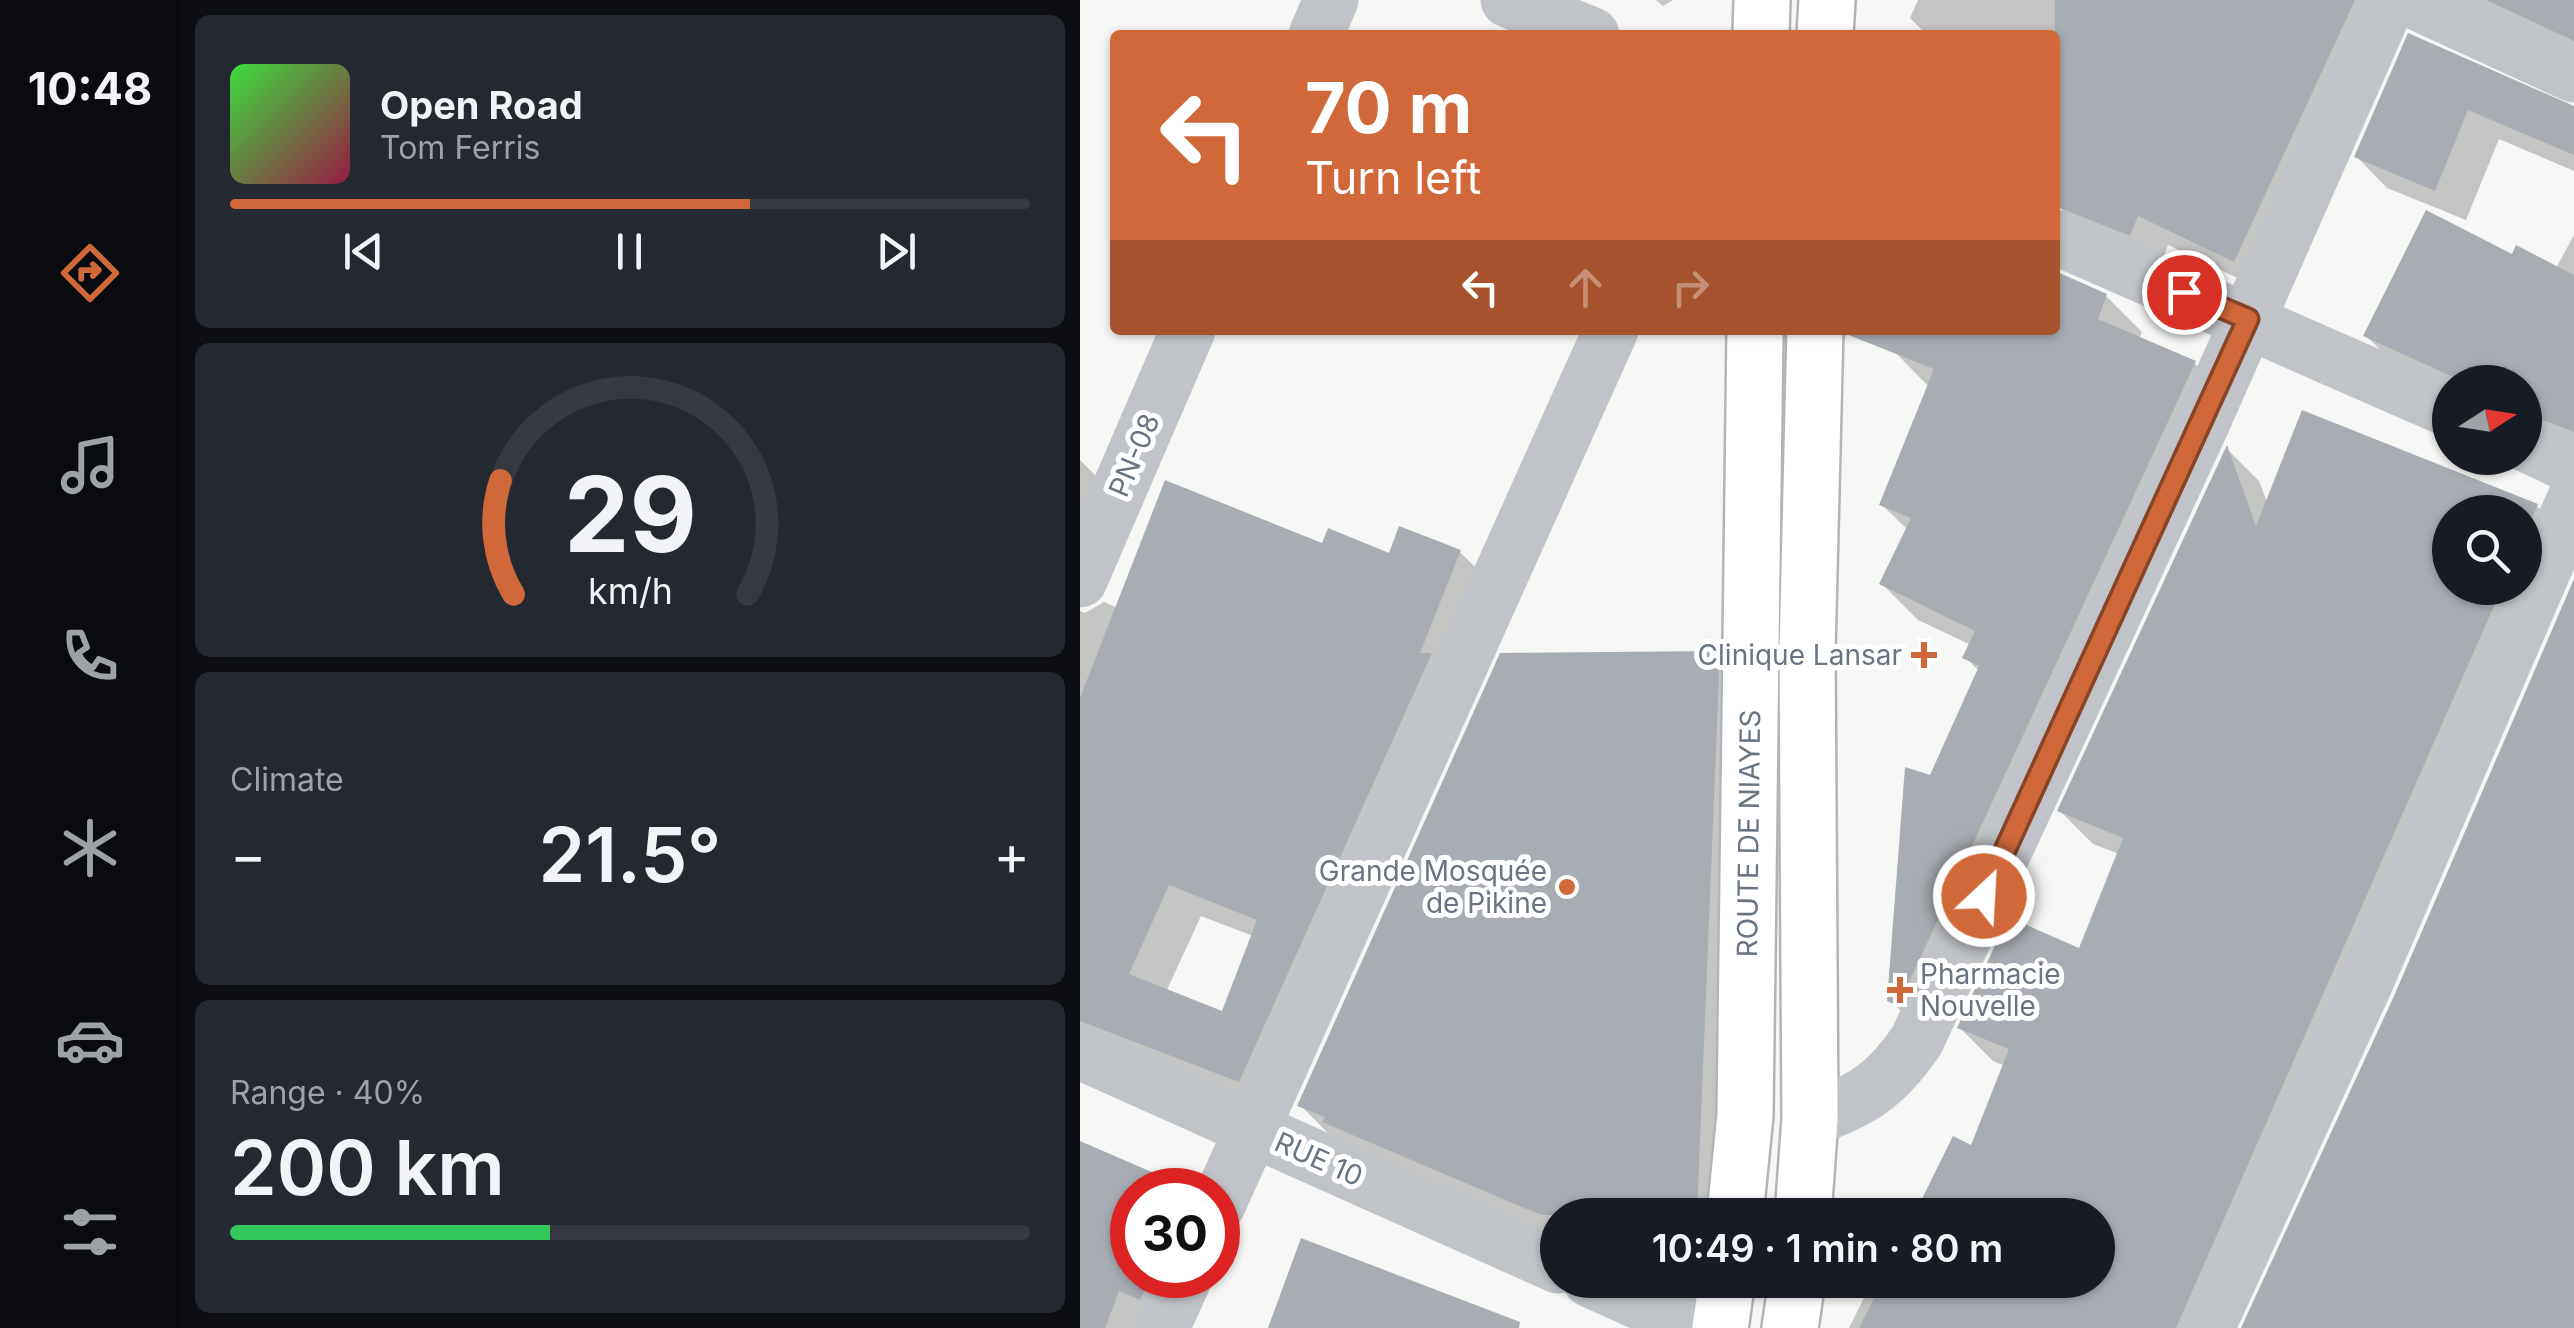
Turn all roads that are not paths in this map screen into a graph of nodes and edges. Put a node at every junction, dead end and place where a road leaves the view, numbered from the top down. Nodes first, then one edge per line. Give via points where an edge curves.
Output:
1 (1332, 0) edge
2 (1508, 0) edge
3 (1762, 0) edge
4 (1827, 0) edge
5 (2389, 0) edge
6 (2410, 0) edge
7 (1318, 30) edge
8 (1580, 30) edge
9 (1762, 30) edge
10 (1826, 30) edge
11 (2574, 75) edge
12 (2060, 239) edge
13 (2248, 319) junction
14 (1186, 335) edge
15 (1609, 335) edge
16 (1754, 335) edge
17 (1815, 335) edge
18 (2432, 402) edge
19 (2542, 452) edge
20 (2574, 466) edge
21 (2574, 500) edge
22 (1080, 580) edge
23 (1080, 1052) edge
24 (1810, 1119) junction
25 (1252, 1129) junction
26 (1235, 1168) edge
27 (1737, 1198) edge
28 (1804, 1198) edge
29 (1540, 1258) edge
30 (1176, 1298) edge
31 (1630, 1298) edge
32 (1724, 1298) edge
33 (1794, 1298) edge
34 (1162, 1328) edge
35 (1697, 1328) edge
36 (1720, 1328) edge
37 (1790, 1328) edge
38 (2207, 1328) edge

1 - 7 street
2 - 8 street
3 - 9 main road
4 - 10 main road
5 - 13 street
6 - 11 street
12 - 13 street
13 - 18 street
13 - 24 street via 1917,1040 1856,1103
14 - 22 street, PN-08
15 - 25 street
16 - 27 main road, ROUTE DE NIAYES via 1745,1115
17 - 24 main road via 1807,652
19 - 20 street
21 - 38 street via 2365,984
23 - 25 street, RUE 10
24 - 28 main road
25 - 26 street
25 - 29 street, RUE 10
30 - 34 street
31 - 35 street
32 - 36 main road
33 - 37 main road

